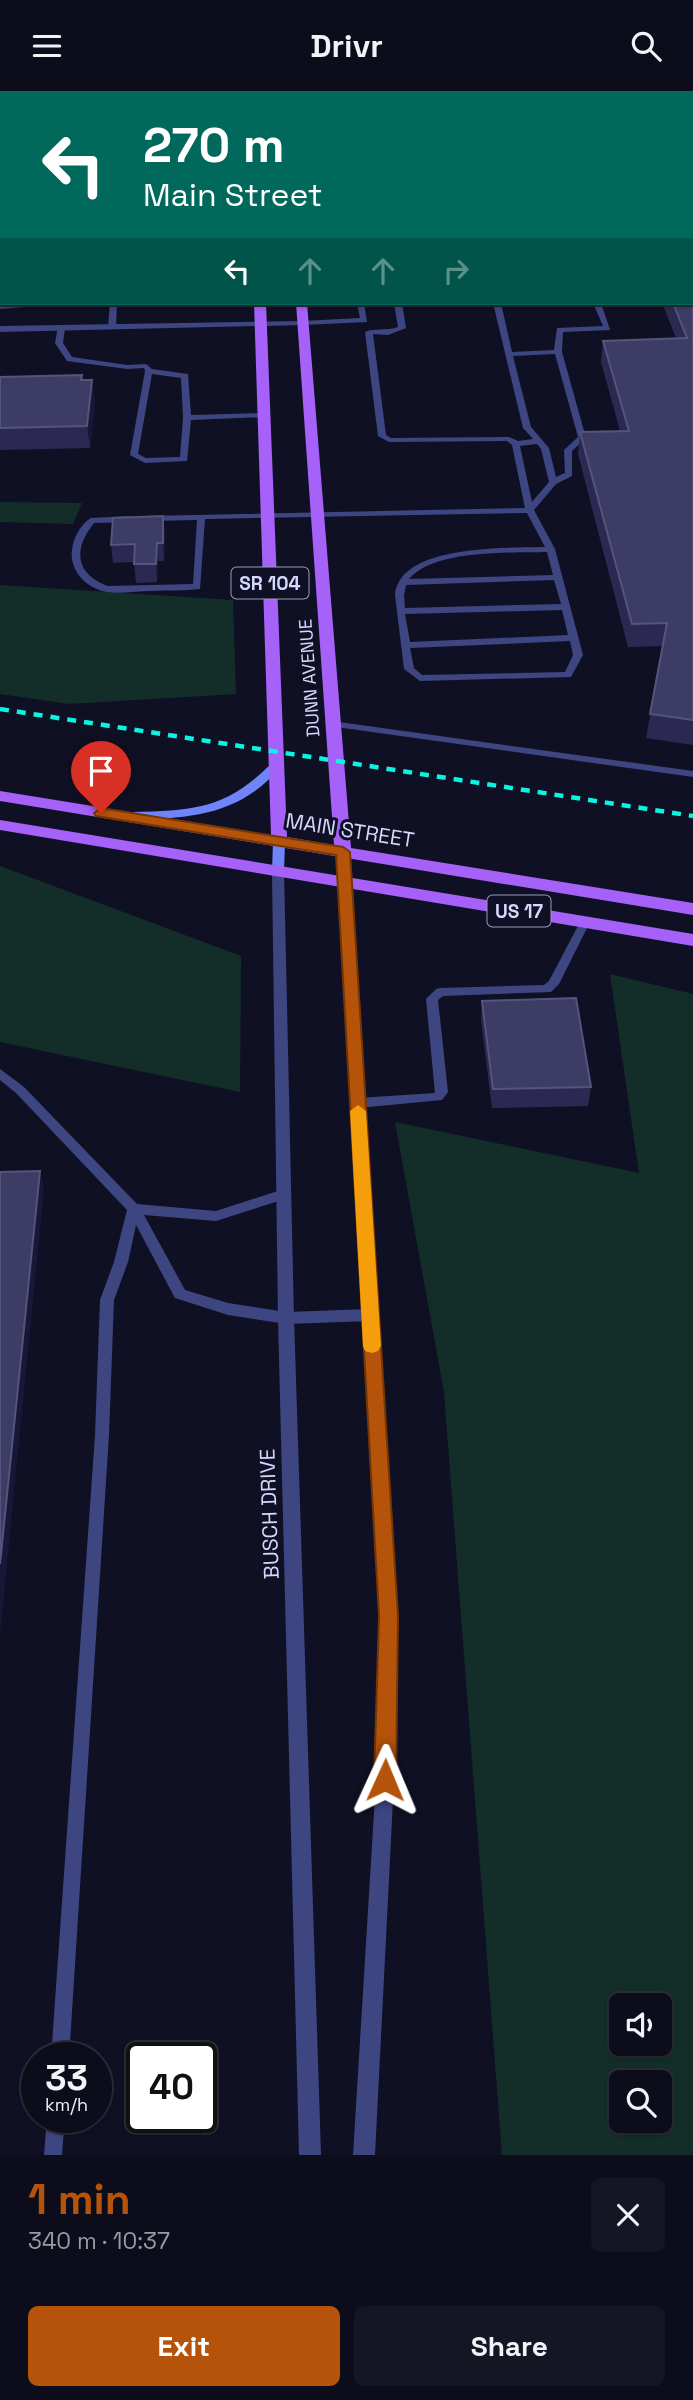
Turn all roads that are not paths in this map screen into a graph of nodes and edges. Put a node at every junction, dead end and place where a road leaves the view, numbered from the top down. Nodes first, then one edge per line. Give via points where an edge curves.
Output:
1 (24, 305) edge
2 (113, 305) edge
3 (260, 305) edge
4 (302, 305) edge
5 (360, 305) edge
6 (398, 305) edge
7 (498, 305) edge
8 (598, 305) edge
9 (0, 307) edge
10 (261, 323) junction
11 (303, 323) junction
12 (113, 327) junction
13 (61, 328) junction
14 (0, 329) edge
15 (558, 352) junction
16 (510, 354) junction
17 (149, 372) junction
18 (264, 415) junction
19 (187, 418) junction
20 (539, 441) junction
21 (516, 444) junction
22 (553, 482) junction
23 (530, 510) junction
24 (268, 515) junction
25 (317, 515) junction
26 (201, 517) junction
27 (91, 521) joint
28 (551, 549) junction
29 (558, 577) junction
30 (402, 582) junction
31 (565, 607) junction
32 (402, 611) junction
33 (573, 638) junction
34 (407, 645) junction
35 (332, 724) junction
36 (277, 764) junction
37 (693, 774) edge
38 (0, 796) edge
39 (126, 817) junction
40 (0, 825) edge
41 (279, 842) junction
42 (343, 852) junction
43 (278, 871) junction
44 (345, 882) junction
45 (693, 909) edge
46 (585, 922) junction
47 (693, 940) edge
48 (0, 1073) edge
49 (358, 1103) junction
50 (284, 1194) junction
51 (134, 1209) junction
52 (370, 1315) junction
53 (286, 1318) junction
54 (61, 2042) edge
55 (55, 2133) edge
56 (53, 2155) edge
57 (310, 2155) edge
58 (364, 2155) edge

1 - 9 lane
2 - 12 lane
3 - 10 main road, DUNN AVENUE / SR 104
4 - 11 main road, DUNN AVENUE / SR 104
5 - 11 lane via 364,320
6 - 21 lane via 402,328 369,333 382,436 389,440 509,439
7 - 16 lane
8 - 15 lane via 607,328 560,330
10 - 11 street
10 - 12 street
10 - 18 main road, DUNN AVENUE / SR 104
11 - 25 main road, DUNN AVENUE / SR 104
12 - 13 street
13 - 14 street
13 - 17 lane via 59,343 70,359 146,366
15 - 16 lane
15 - 22 lane via 582,438 568,450 569,474
16 - 20 lane via 527,428
17 - 19 lane via 185,376
17 - 19 lane via 134,455 145,461 184,459
18 - 19 lane
18 - 24 main road, DUNN AVENUE / SR 104
20 - 21 lane
20 - 22 lane
21 - 23 lane
22 - 23 lane
23 - 25 lane
23 - 28 lane
24 - 25 lane
24 - 26 lane
24 - 36 main road, DUNN AVENUE / SR 104
25 - 35 main road, DUNN AVENUE / SR 104
26 - 27 lane
26 - 27 lane via 197,587 94,586 82,575 75,556 75,542
28 - 29 lane
28 - 30 lane via 447,556 410,570
29 - 30 lane
29 - 31 lane
30 - 32 lane
31 - 32 lane
31 - 33 lane
32 - 34 lane
33 - 34 lane
33 - 34 lane via 578,656 568,675 420,678 410,670
35 - 37 lane
35 - 42 main road, DUNN AVENUE / SR 104
36 - 39 main road via 258,785 220,807 183,815
36 - 41 main road, DUNN AVENUE / SR 104
38 - 39 main road, MAIN STREET / US 17
39 - 41 main road, MAIN STREET / US 17
40 - 43 main road, US 17
41 - 42 main road, MAIN STREET / US 17
41 - 43 main road, DUNN AVENUE / SR 104
42 - 44 main road, DUNN AVENUE / SR 104
42 - 45 main road, MAIN STREET / US 17
43 - 44 main road, US 17
43 - 50 street, BUSCH DRIVE
44 - 46 main road, US 17
44 - 49 street
46 - 47 main road, US 17
46 - 49 lane via 547,989 435,995 442,1092 438,1097
48 - 51 lane
49 - 52 street
50 - 51 lane via 216,1216
50 - 53 street, BUSCH DRIVE
51 - 53 lane via 180,1294
51 - 54 lane via 107,1300 103,1434
52 - 53 street
52 - 58 street via 388,1616 385,1780
53 - 57 street, BUSCH DRIVE
55 - 56 lane

